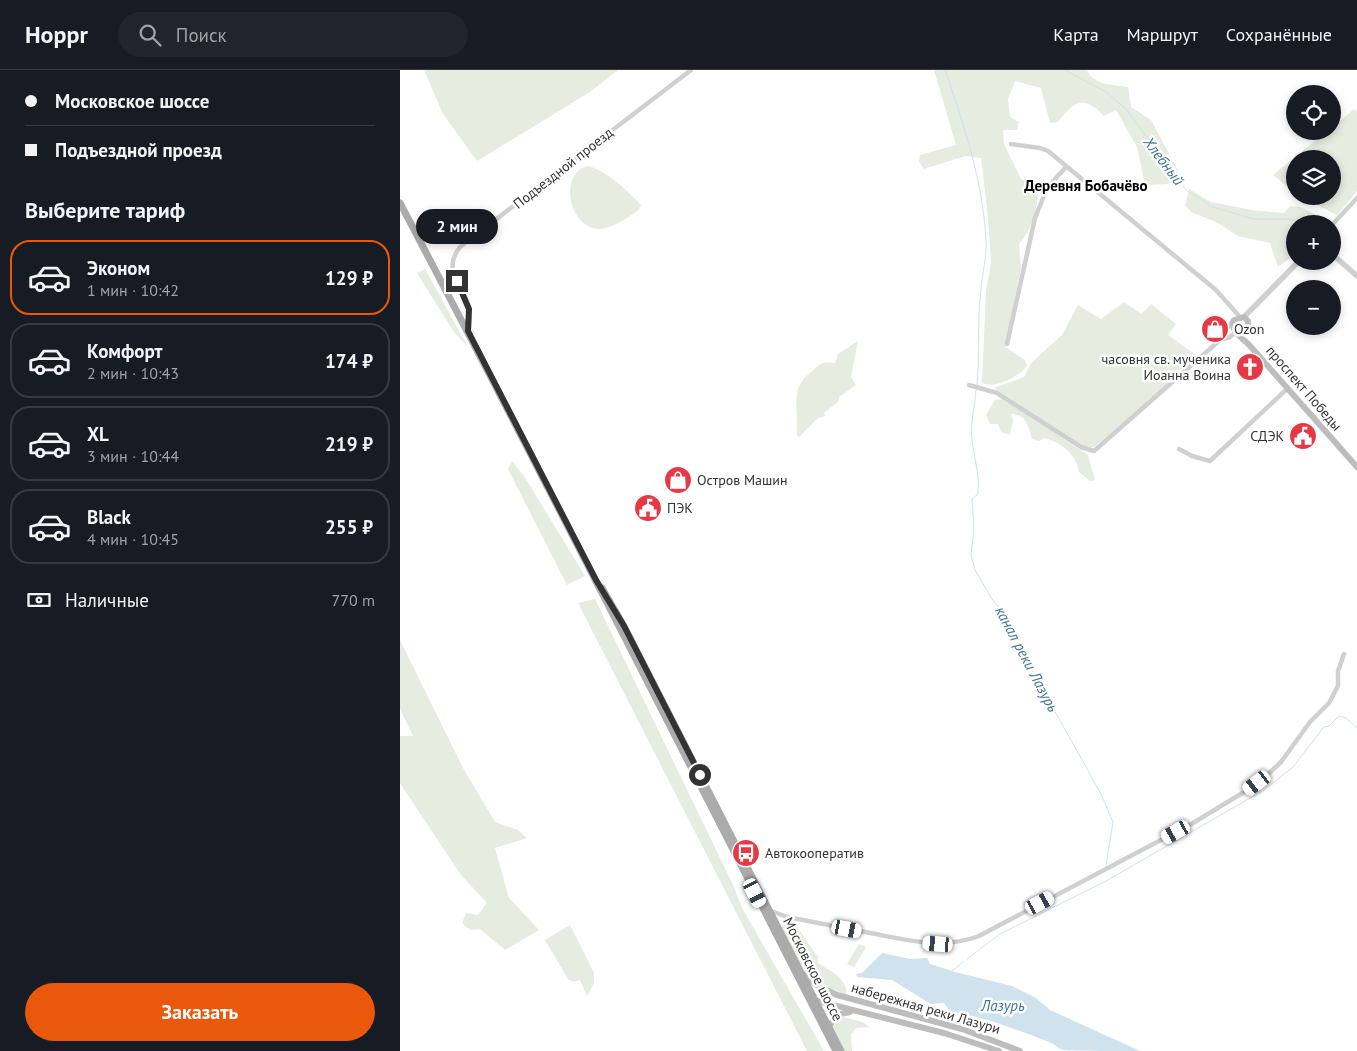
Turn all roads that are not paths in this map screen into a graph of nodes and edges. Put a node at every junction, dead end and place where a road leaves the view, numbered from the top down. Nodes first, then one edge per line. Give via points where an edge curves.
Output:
1 (691, 70) edge
2 (1012, 144) dead end
3 (1066, 167) junction
4 (1357, 198) edge
5 (400, 203) edge
6 (402, 212) edge
7 (1341, 215) edge
8 (1341, 262) edge
9 (1290, 270) edge
10 (1357, 276) edge
11 (1256, 306) junction
12 (1242, 317) junction
13 (1232, 322) junction
14 (1248, 327) junction
15 (468, 331) junction
16 (1237, 332) junction
17 (1220, 340) junction
18 (1007, 344) dead end
19 (1251, 347) junction
20 (969, 385) dead end
21 (1288, 388) junction
22 (1179, 449) dead end
23 (1357, 468) edge
24 (596, 580) junction
25 (1344, 654) dead end
26 (769, 910) junction
27 (787, 918) junction
28 (779, 930) junction
29 (801, 973) junction
30 (813, 1000) junction
31 (886, 1008) junction
32 (856, 1012) junction
33 (883, 1018) junction
34 (932, 1021) junction
35 (946, 1025) junction
36 (829, 1027) junction
37 (930, 1029) junction
38 (944, 1033) junction
39 (836, 1051) edge
40 (841, 1051) edge
41 (999, 1051) edge
42 (1020, 1051) edge

1 - 15 street, Подъездной проезд via 460,247 451,266 469,309
2 - 3 street via 1048,151
3 - 12 street via 1210,285
3 - 18 street via 1047,188 1035,218
4 - 7 street
5 - 6 main road, Московское шоссе
6 - 15 main road, Московское шоссе via 434,264
8 - 10 street
9 - 11 street
11 - 12 street
11 - 14 street
12 - 13 main road
12 - 14 main road, проспект Победы
13 - 16 main road, проспект Победы via 1232,328
13 - 17 street
14 - 16 main road via 1244,332
14 - 19 main road, проспект Победы
15 - 24 main road, Московское шоссе
16 - 17 street
16 - 19 main road, проспект Победы
17 - 20 street via 1094,451 1081,447 997,393
19 - 21 main road, проспект Победы
21 - 22 street via 1210,461
21 - 23 main road, проспект Победы
24 - 26 main road, Московское шоссе via 624,626
24 - 30 main road, Московское шоссе
25 - 27 street via 1338,671 1338,686 1329,703 1265,777 1193,822 979,936 938,944 909,942
26 - 27 street
26 - 28 main road, Московское шоссе
27 - 28 street via 781,922
28 - 29 main road, Московское шоссе
29 - 30 main road, Московское шоссе
29 - 31 main road, набережная реки Лазури via 832,993
30 - 32 main road, набережная реки Лазури
30 - 36 main road, Московское шоссе
30 - 39 main road, Московское шоссе
31 - 33 main road
31 - 34 main road, набережная реки Лазури
32 - 33 main road, набережная реки Лазури
32 - 36 main road via 837,1014
33 - 37 main road, набережная реки Лазури
34 - 35 main road, набережная реки Лазури
34 - 37 main road via 934,1026
35 - 38 main road via 942,1028
35 - 42 main road, набережная реки Лазури
36 - 40 main road, Московское шоссе
37 - 38 main road, набережная реки Лазури
38 - 41 main road, набережная реки Лазури

